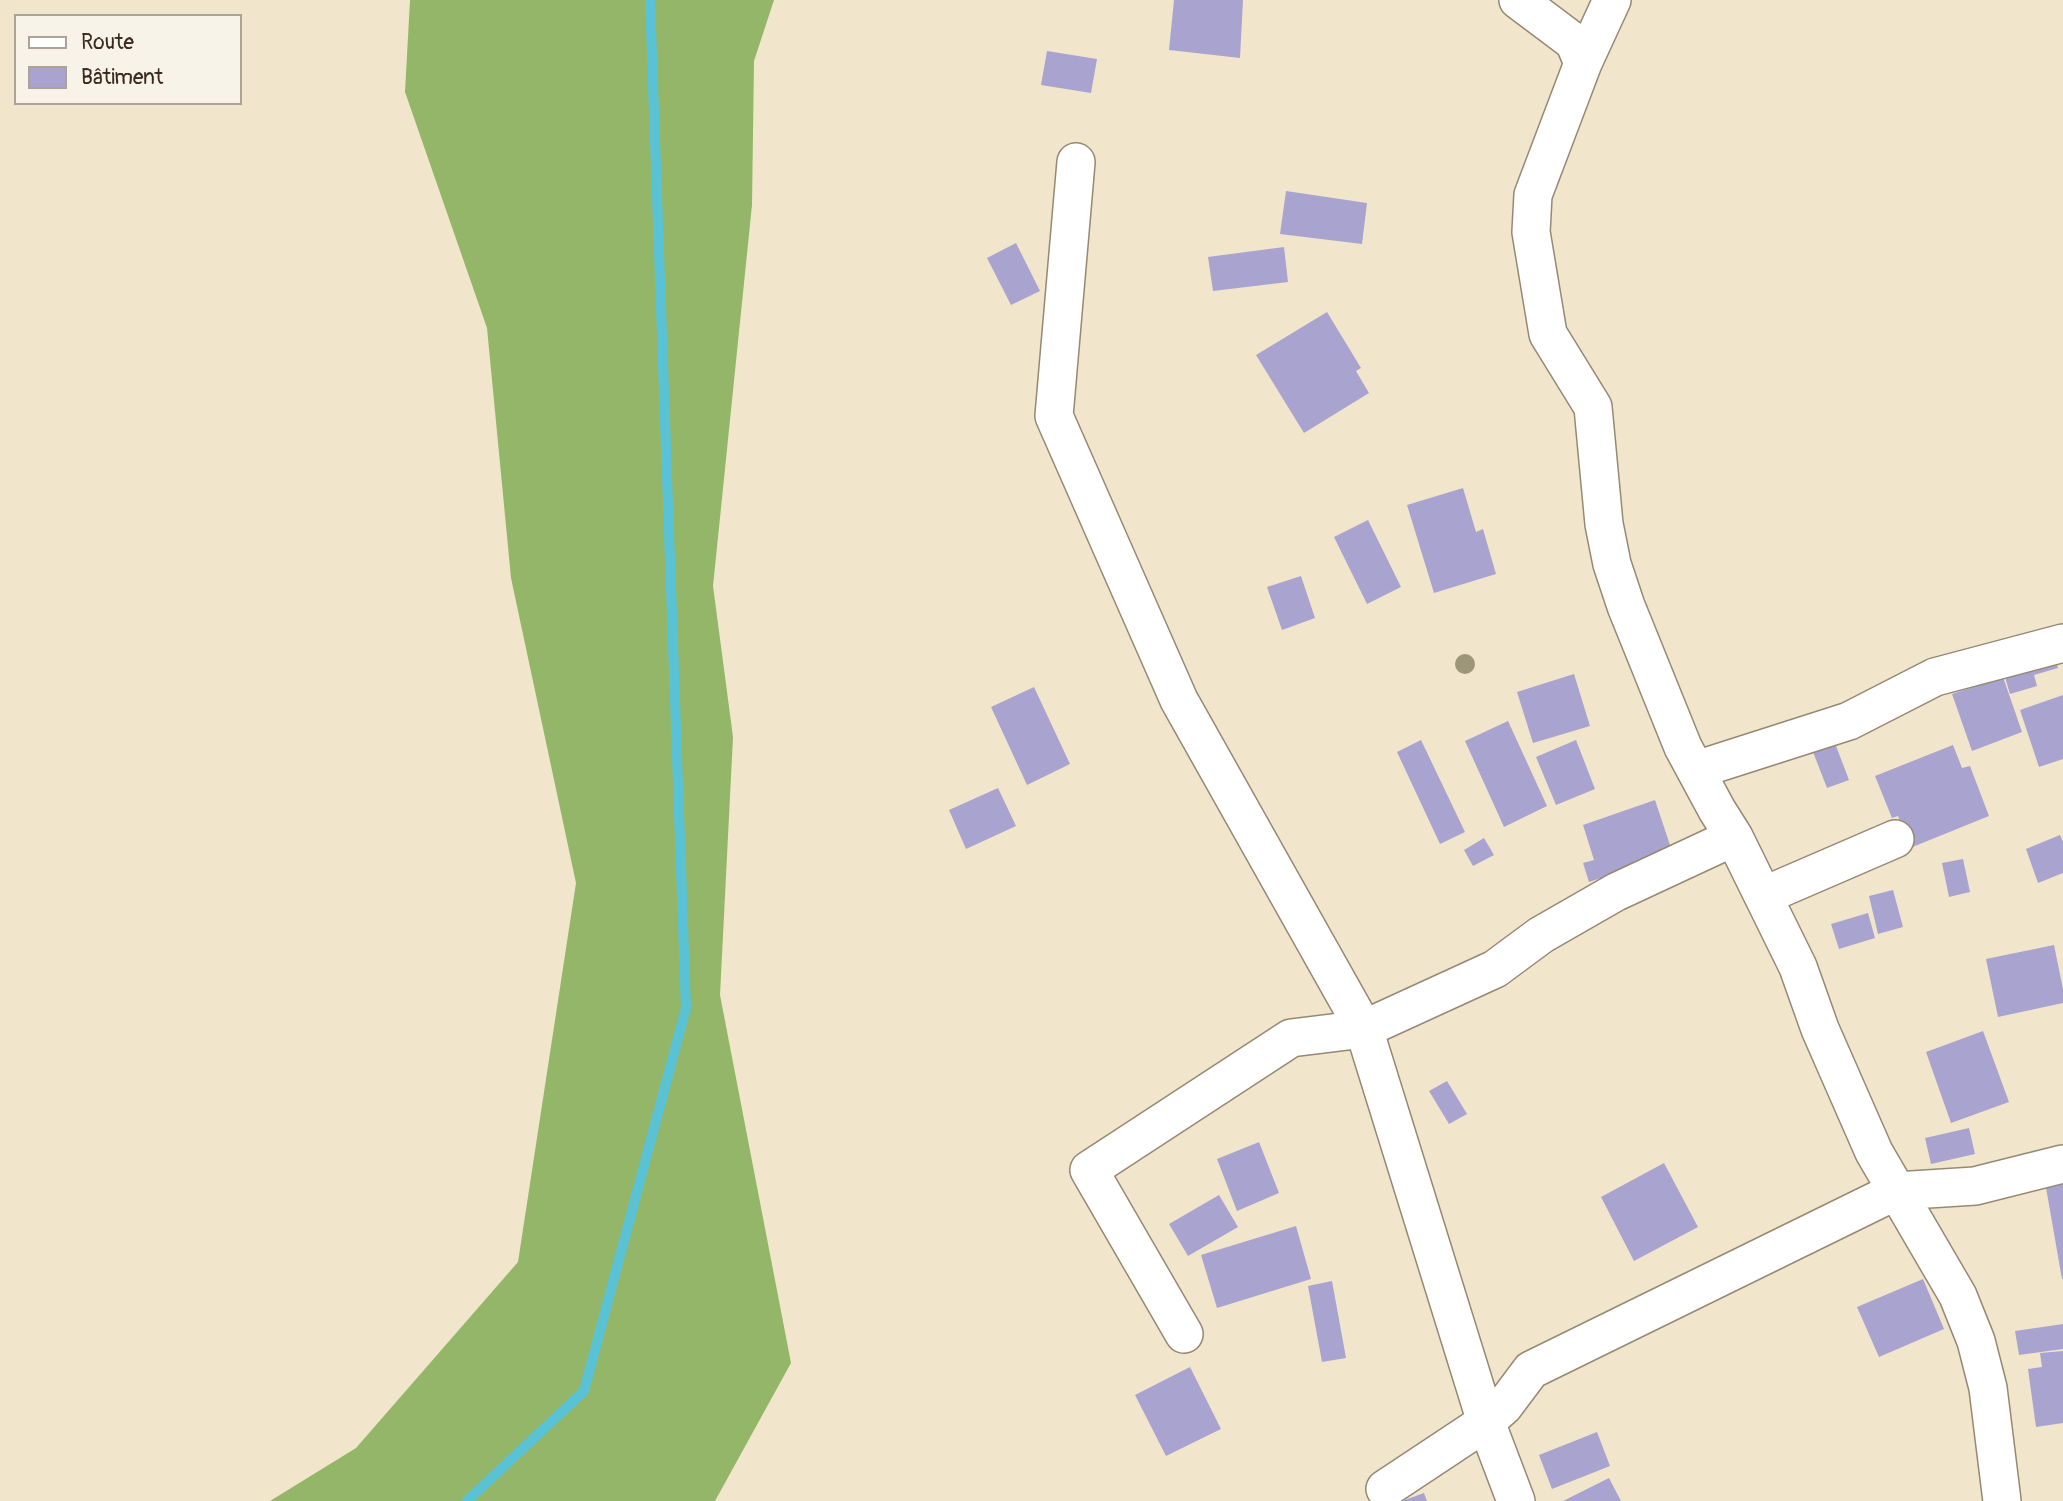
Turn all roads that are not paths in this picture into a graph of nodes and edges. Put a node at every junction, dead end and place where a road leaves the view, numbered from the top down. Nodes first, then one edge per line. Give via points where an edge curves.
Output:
1 (1518, 0) edge
2 (1612, 0) edge
3 (1583, 64) junction
4 (1076, 162) dead end
5 (2063, 643) edge
6 (1696, 770) junction
7 (1734, 837) junction
8 (1895, 839) dead end
9 (1763, 896) junction
10 (1364, 1029) junction
11 (2063, 1164) edge
12 (1896, 1191) junction
13 (1184, 1334) dead end
14 (1486, 1422) junction
15 (1385, 1489) dead end
16 (1516, 1501) edge
17 (2003, 1501) edge

1 - 3 street via 1574,42
2 - 3 street
3 - 6 street via 1533,195 1531,232 1548,334 1593,407 1612,564 1667,710
4 - 10 street via 1055,416 1179,700
5 - 6 street via 1935,677 1849,721
6 - 7 street
7 - 9 street
7 - 10 street via 1616,892 1495,969
8 - 9 street
9 - 12 street via 1798,967 1874,1152
10 - 13 street via 1291,1038 1089,1170
10 - 14 street
11 - 12 street via 1975,1186
12 - 14 street via 1531,1370
12 - 17 street via 1958,1296 1976,1341 1988,1388
14 - 15 street
14 - 16 street

